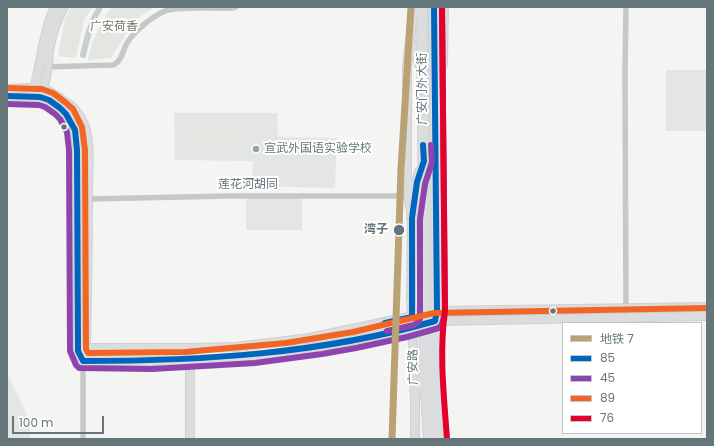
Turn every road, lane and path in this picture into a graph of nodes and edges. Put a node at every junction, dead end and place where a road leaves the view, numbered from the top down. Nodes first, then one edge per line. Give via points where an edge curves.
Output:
1 (55, 7) edge
2 (64, 7) edge
3 (236, 7) edge
4 (434, 7) edge
5 (444, 7) edge
6 (626, 7) edge
7 (419, 9) edge
8 (410, 38) junction
9 (44, 67) junction
10 (423, 77) junction
11 (435, 80) junction
12 (39, 88) junction
13 (7, 89) edge
14 (7, 96) edge
15 (36, 97) junction
16 (424, 161) junction
17 (408, 196) junction
18 (88, 199) junction
19 (412, 218) junction
20 (707, 307) edge
21 (626, 309) junction
22 (436, 316) junction
23 (707, 316) edge
24 (412, 317) junction
25 (626, 318) junction
26 (425, 320) junction
27 (413, 328) junction
28 (86, 348) junction
29 (190, 348) junction
30 (190, 360) junction
31 (83, 362) junction
32 (425, 376) junction
33 (415, 391) junction
34 (83, 439) edge
35 (190, 439) edge
36 (414, 439) edge
37 (429, 439) edge
38 (439, 439) edge

1 - 9 main road via 45,33
2 - 9 main road via 54,28
3 - 9 street via 166,11 130,38 117,64
4 - 11 highway, 广安门外大街
5 - 11 main road, 广安门外大街 via 443,64
6 - 21 street
7 - 8 main road, 广安路 via 413,18
7 - 10 highway, 广安门外大街
8 - 10 main road
8 - 17 main road, 广安路 via 407,66
9 - 12 main road via 46,80
10 - 16 highway, 广安门外大街
11 - 22 highway, 广安门外大街
12 - 13 main road
12 - 15 main road
12 - 18 main road via 53,92 73,107 81,118 88,144
14 - 15 main road
15 - 31 main road via 49,100 63,111 75,130 78,351
16 - 19 highway via 417,182
16 - 26 highway, 广安门外大街
17 - 18 street, 莲花河胡同
17 - 19 main road, 广安路
18 - 28 main road
19 - 24 main road, 广安路
20 - 21 main road
21 - 22 main road
21 - 25 street
22 - 25 main road
22 - 26 main road
22 - 38 highway, 广安路 via 435,375
23 - 25 main road
24 - 26 main road
24 - 27 main road, 广安路
24 - 29 main road via 309,338
26 - 27 main road
26 - 32 highway, 广安路
27 - 30 main road via 303,349
27 - 33 main road, 广安路
28 - 29 main road
28 - 31 main road
29 - 30 main road
30 - 31 main road
30 - 35 main road
31 - 34 street
32 - 33 highway
32 - 37 highway, 广安路
33 - 36 main road, 广安路

